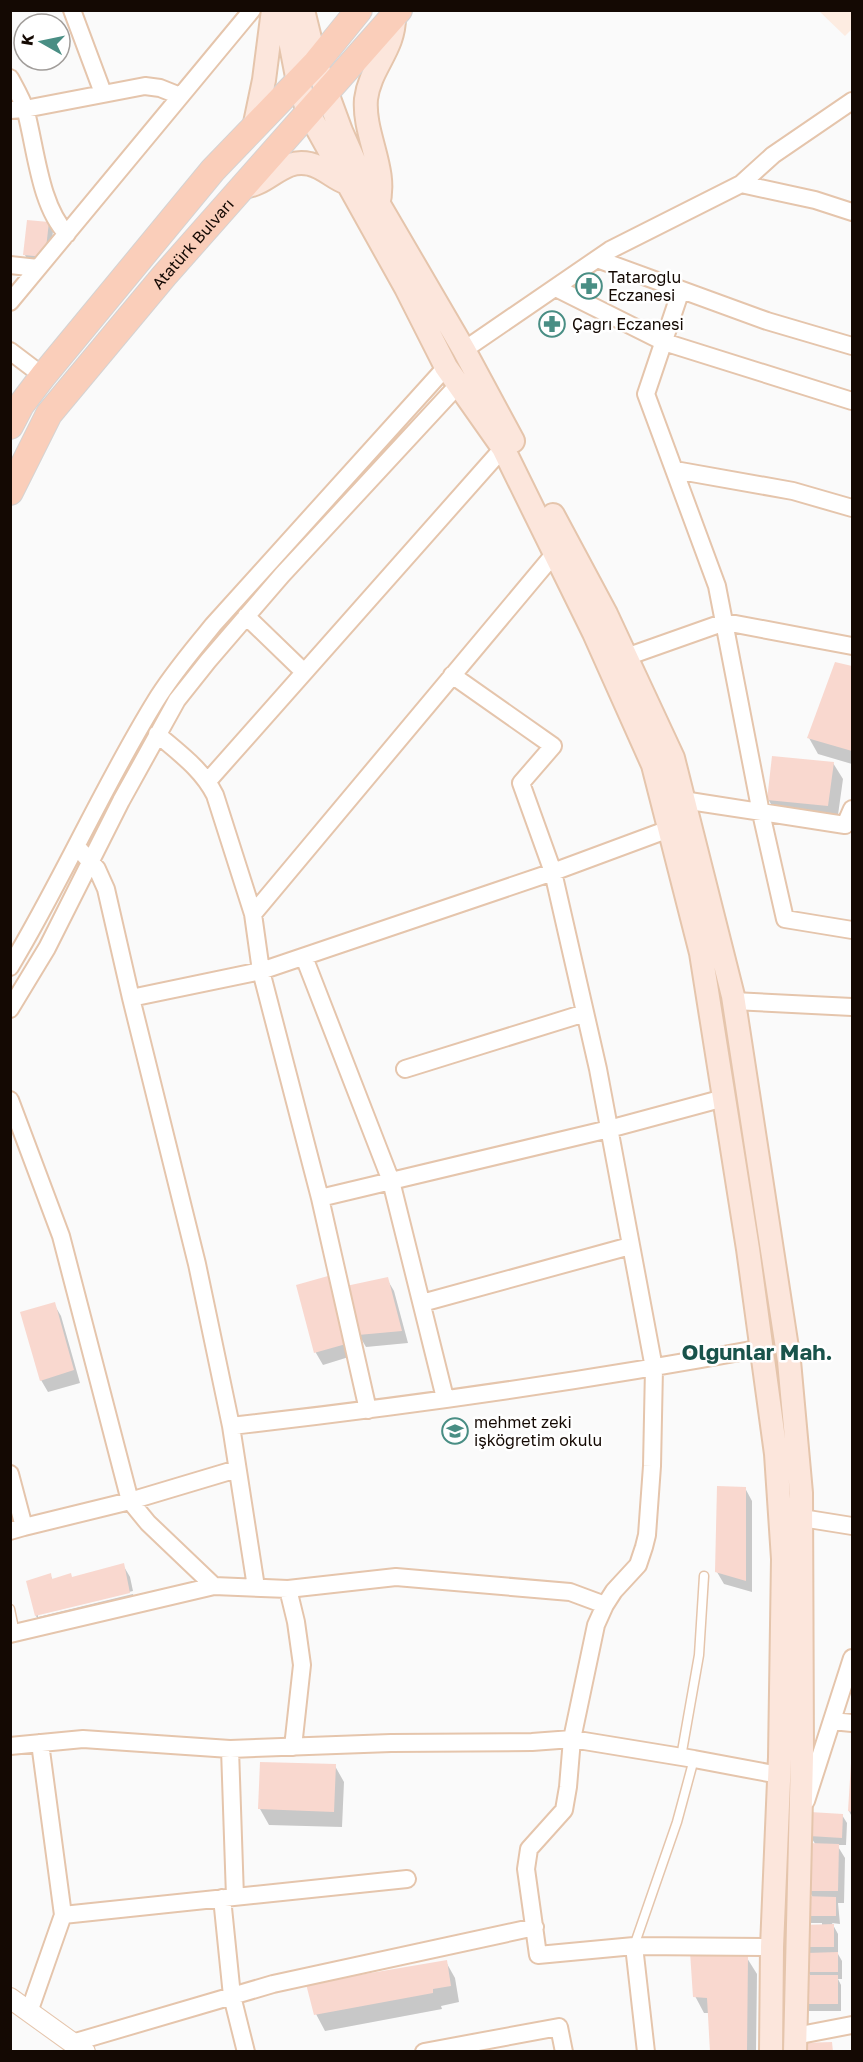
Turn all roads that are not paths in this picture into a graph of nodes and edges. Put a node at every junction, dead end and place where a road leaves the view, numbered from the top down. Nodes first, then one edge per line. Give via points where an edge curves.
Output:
1 (72, 10) edge
2 (252, 10) edge
3 (273, 10) edge
4 (284, 10) edge
5 (303, 10) edge
6 (358, 10) edge
7 (397, 13) edge
8 (316, 63) junction
9 (10, 78) edge
10 (298, 82) junction
11 (327, 92) junction
12 (103, 93) junction
13 (180, 96) junction
14 (852, 101) edge
15 (18, 110) edge
16 (308, 112) junction
17 (254, 128) junction
18 (347, 183) junction
19 (741, 184) junction
20 (242, 187) junction
21 (378, 205) junction
22 (852, 212) edge
23 (67, 234) junction
24 (597, 259) junction
25 (10, 265) edge
26 (38, 268) junction
27 (556, 288) junction
28 (681, 290) junction
29 (10, 302) edge
30 (664, 342) junction
31 (852, 346) edge
32 (464, 350) junction
33 (10, 351) edge
34 (43, 376) junction
35 (452, 376) junction
36 (852, 401) edge
37 (10, 426) edge
38 (503, 448) junction
39 (675, 470) junction
40 (10, 492) edge
41 (852, 508) edge
42 (555, 553) junction
43 (246, 616) junction
44 (725, 622) junction
45 (852, 646) edge
46 (626, 657) junction
47 (304, 672) junction
48 (452, 675) junction
49 (157, 734) junction
50 (208, 781) junction
51 (683, 800) junction
52 (852, 809) edge
53 (761, 813) junction
54 (849, 826) edge
55 (669, 830) junction
56 (77, 847) junction
57 (90, 861) junction
58 (553, 872) junction
59 (253, 914) junction
60 (852, 930) edge
61 (304, 957) junction
62 (10, 968) edge
63 (261, 971) junction
64 (130, 998) junction
65 (733, 1001) junction
66 (852, 1007) edge
67 (10, 1009) edge
68 (585, 1013) junction
69 (405, 1069) dead end
70 (724, 1098) junction
71 (10, 1100) edge
72 (609, 1129) junction
73 (391, 1181) junction
74 (320, 1198) junction
75 (630, 1246) junction
76 (422, 1303) junction
77 (762, 1348) junction
78 (654, 1368) junction
79 (445, 1398) junction
80 (368, 1410) junction
81 (231, 1426) junction
82 (237, 1469) junction
83 (10, 1474) edge
84 (130, 1501) junction
85 (802, 1518) junction
86 (852, 1526) edge
87 (17, 1529) edge
88 (704, 1576) dead end
89 (214, 1586) junction
90 (256, 1587) junction
91 (288, 1589) junction
92 (605, 1605) junction
93 (10, 1609) edge
94 (13, 1634) edge
95 (852, 1658) edge
96 (832, 1721) junction
97 (852, 1723) edge
98 (572, 1739) junction
99 (40, 1743) junction
100 (10, 1746) edge
101 (293, 1747) junction
102 (230, 1749) junction
103 (688, 1758) junction
104 (780, 1775) junction
105 (801, 1816) junction
106 (407, 1879) dead end
107 (229, 1898) junction
108 (63, 1915) junction
109 (535, 1927) junction
110 (634, 1946) junction
111 (772, 1947) junction
112 (232, 1996) junction
113 (10, 1998) edge
114 (29, 2012) junction
115 (852, 2025) edge
116 (795, 2044) edge
117 (79, 2047) edge
118 (476, 2047) edge
119 (640, 2050) edge
120 (246, 2052) edge
121 (423, 2052) edge
122 (564, 2052) edge
123 (771, 2052) edge

1 - 12 street
2 - 13 street
3 - 17 main road
4 - 10 main road
5 - 8 main road
6 - 8 main road, Atatürk Bulvarı
7 - 11 main road, Atatürk Bulvarı
7 - 21 main road via 393,37 372,77 366,99 366,119 380,176
8 - 10 main road, Atatürk Bulvarı
8 - 11 main road
9 - 15 street
10 - 16 main road
10 - 17 main road, Atatürk Bulvarı
11 - 16 main road, Atatürk Bulvarı
11 - 21 main road via 356,165
12 - 13 street via 145,86
12 - 15 street
13 - 23 street
14 - 19 street via 774,155
15 - 23 street via 48,205
16 - 18 main road
16 - 20 main road, Atatürk Bulvarı
17 - 34 main road, Atatürk Bulvarı via 213,170
18 - 20 main road via 320,167 303,163 284,166 257,185
18 - 35 main road
19 - 22 street
19 - 24 street
20 - 40 main road, Atatürk Bulvarı via 49,414
21 - 32 main road
23 - 26 street
24 - 27 street
24 - 28 street
25 - 26 street
26 - 29 street
27 - 30 street
27 - 32 street
28 - 30 street
28 - 31 street
30 - 36 street
30 - 39 street via 646,394
32 - 46 main road
33 - 34 street
34 - 37 main road, Atatürk Bulvarı
35 - 38 main road
35 - 43 street
35 - 56 street via 213,625 181,664 135,737
38 - 42 main road
38 - 47 street
39 - 41 street via 793,491
39 - 44 street via 717,586
42 - 48 street
42 - 55 main road via 653,765
43 - 47 street
43 - 49 street via 177,700
44 - 45 street
44 - 46 street
44 - 53 street
46 - 51 main road via 673,758
47 - 50 street
48 - 58 street via 553,746 521,783
48 - 59 street
49 - 50 street
49 - 57 street
50 - 59 street
51 - 53 street
51 - 65 main road
52 - 54 street
53 - 54 street
53 - 60 street via 785,919
55 - 58 street
55 - 70 main road via 701,953
56 - 57 street
56 - 62 street
57 - 64 street via 106,889
57 - 67 street via 47,948
58 - 61 street
58 - 68 street
59 - 63 street
61 - 63 street
61 - 73 street
63 - 64 street
63 - 74 street
64 - 81 street via 197,1264
65 - 66 street
65 - 85 main road via 789,1361
68 - 69 street
68 - 72 street
70 - 72 street
70 - 77 main road
71 - 84 street via 61,1236
72 - 73 street
72 - 75 street
73 - 74 street
73 - 76 street
74 - 80 street
75 - 76 street
75 - 78 street
76 - 79 street
77 - 78 street
77 - 104 main road via 776,1454 783,1558
78 - 79 street
78 - 92 street via 647,1535 638,1565
79 - 80 street
80 - 81 street
81 - 82 street
82 - 84 street
82 - 90 street
83 - 87 street
84 - 87 street
84 - 89 street
85 - 86 street
85 - 105 main road
88 - 103 lane
89 - 90 street
89 - 94 street
90 - 91 street
91 - 92 street via 396,1577 570,1592
91 - 101 street via 302,1665
92 - 98 street via 596,1625
93 - 94 lane
95 - 96 street
96 - 97 street
96 - 105 street
98 - 101 street
98 - 103 street
98 - 109 street via 564,1810 529,1849 526,1869
99 - 100 street
99 - 102 street via 83,1739
99 - 108 street
101 - 102 street
102 - 107 street
103 - 104 street
103 - 110 lane via 677,1822
104 - 111 main road
105 - 116 main road
106 - 107 street
107 - 108 street
107 - 112 street
108 - 114 street
109 - 110 street via 538,1955
109 - 112 street
110 - 111 street
110 - 119 street
111 - 123 main road
112 - 117 street
112 - 120 street
113 - 114 street
114 - 117 street
115 - 116 street
118 - 121 street
118 - 122 street via 559,2027

